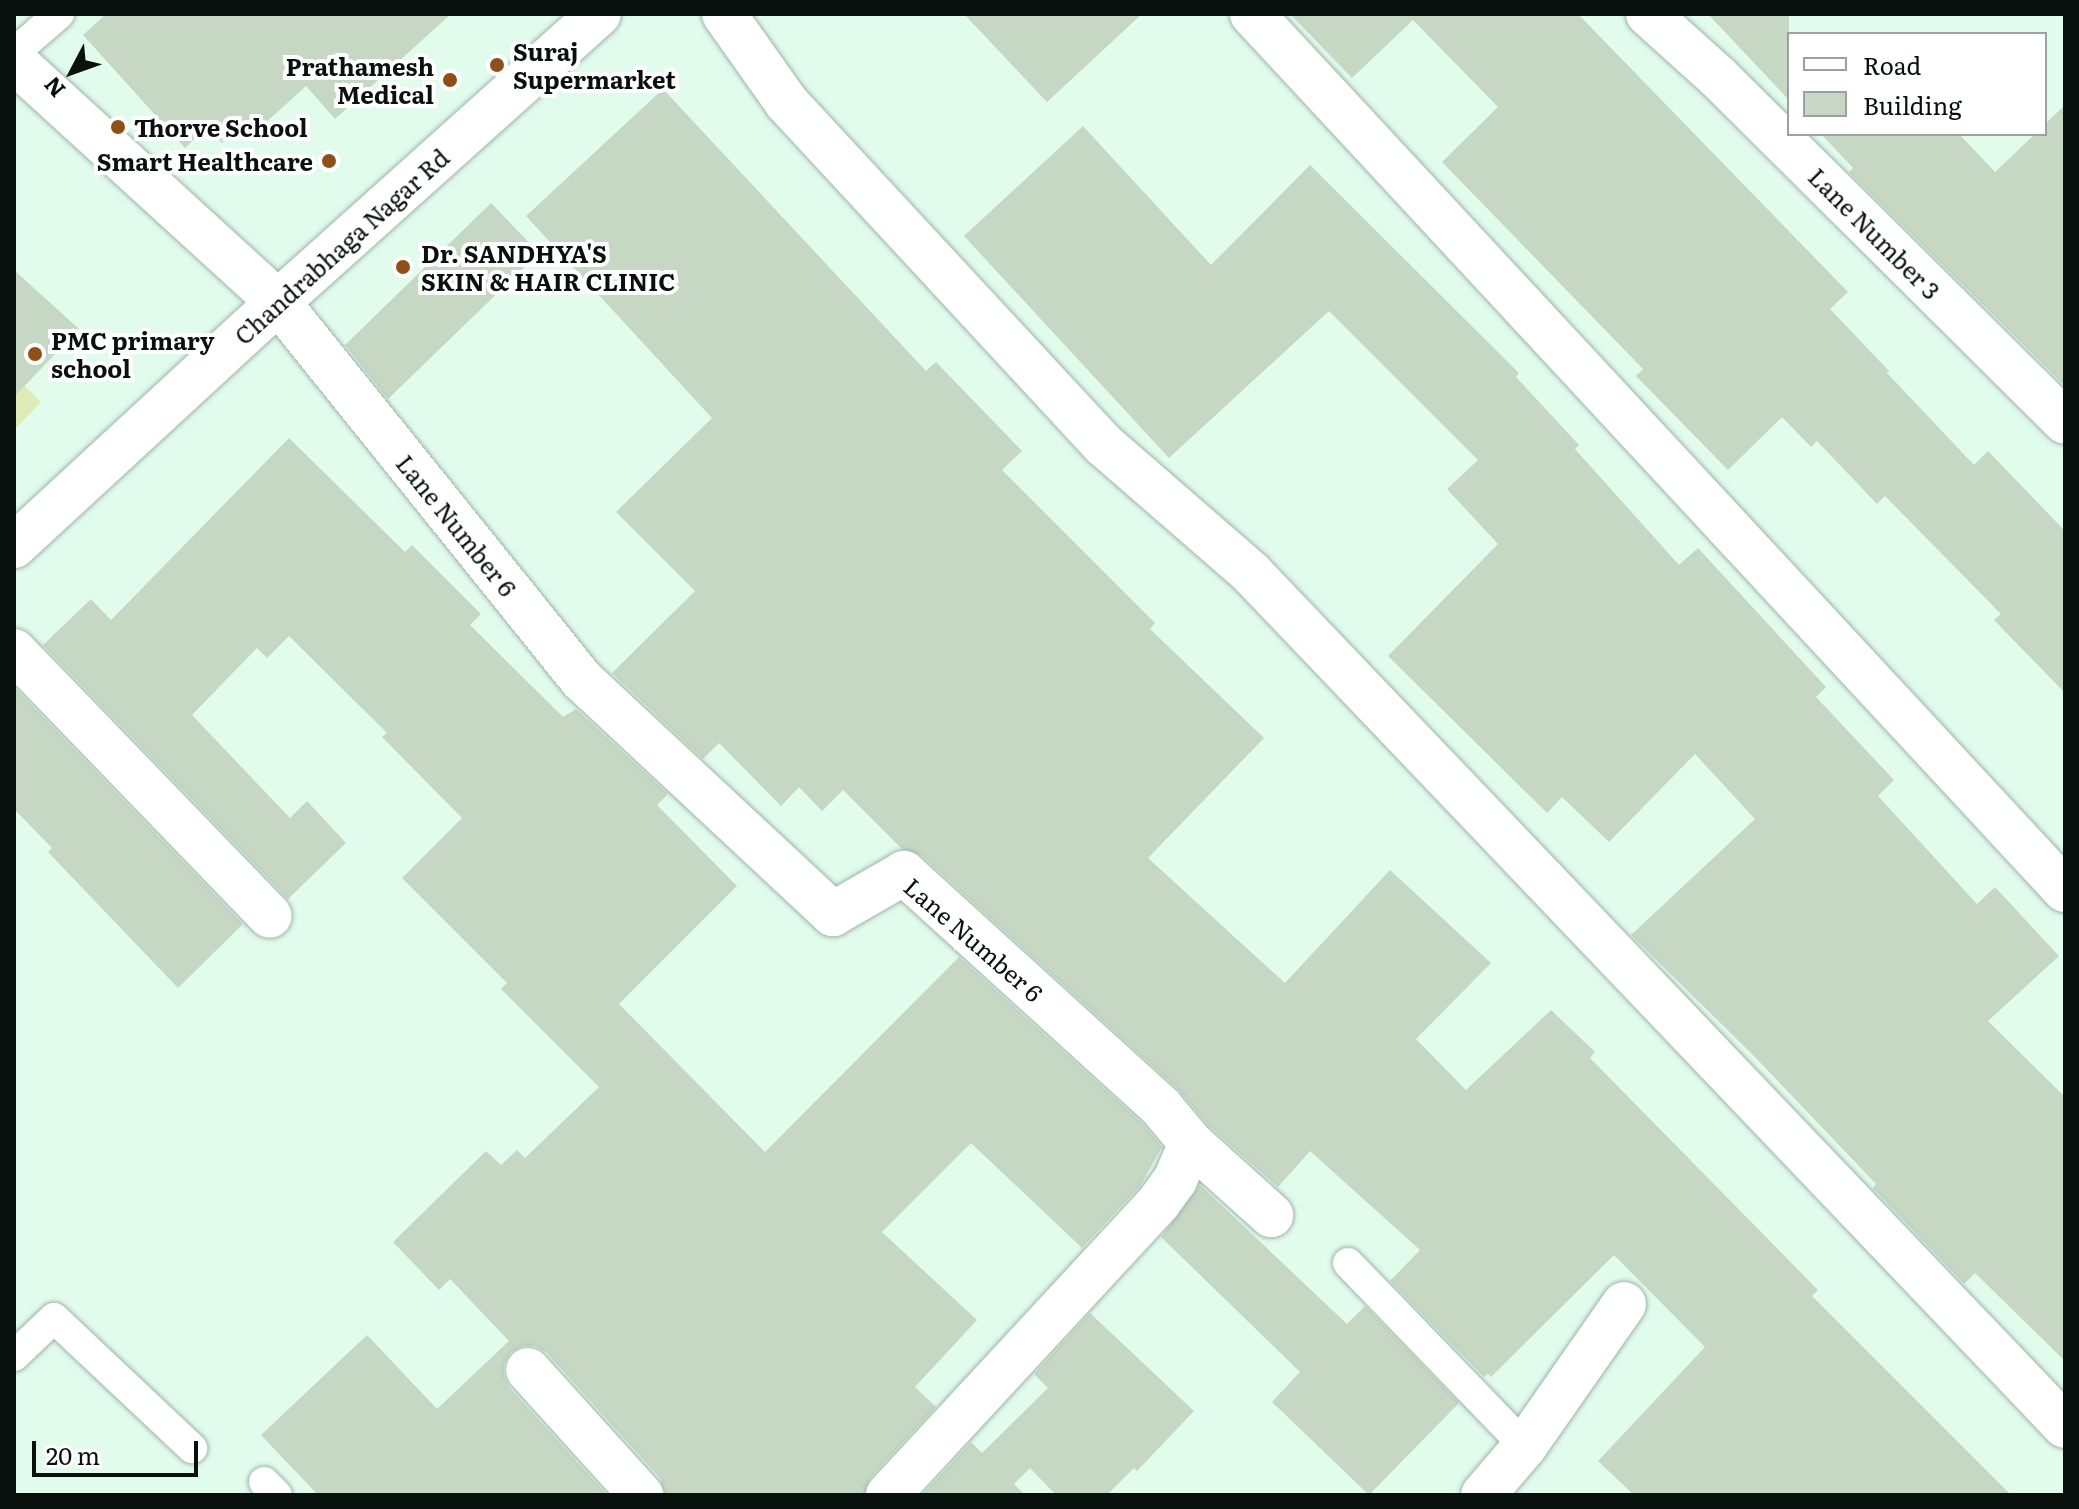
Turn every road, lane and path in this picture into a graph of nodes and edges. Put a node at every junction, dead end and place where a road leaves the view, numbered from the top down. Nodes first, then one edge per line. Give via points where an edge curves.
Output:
1 (59, 14) edge
2 (599, 14) edge
3 (724, 14) edge
4 (1252, 14) edge
5 (1648, 14) edge
6 (14, 53) edge
7 (14, 61) edge
8 (278, 302) junction
9 (2065, 421) edge
10 (14, 546) edge
11 (14, 651) edge
12 (2065, 890) edge
13 (270, 916) dead end
14 (1191, 1143) junction
15 (1271, 1215) dead end
16 (1348, 1263) dead end
17 (1624, 1304) dead end
18 (14, 1356) edge
19 (528, 1370) dead end
20 (2065, 1426) edge
21 (1525, 1446) junction
22 (192, 1448) dead end
23 (641, 1495) edge
24 (888, 1495) edge
25 (1483, 1495) edge

1 - 6 lane
2 - 8 street, Chandrabhaga Nagar Rd
3 - 20 street via 787,103 1104,445 1251,573
4 - 12 street
5 - 9 street, Lane Number 3
7 - 8 street
8 - 10 street, Chandrabhaga Nagar Rd
8 - 14 street, Lane Number 6 via 581,679 833,914 904,873 1161,1107
11 - 13 street
14 - 15 street
14 - 24 street via 1159,1202
16 - 21 lane
17 - 21 street
18 - 22 lane via 54,1318
19 - 23 street
21 - 25 street

